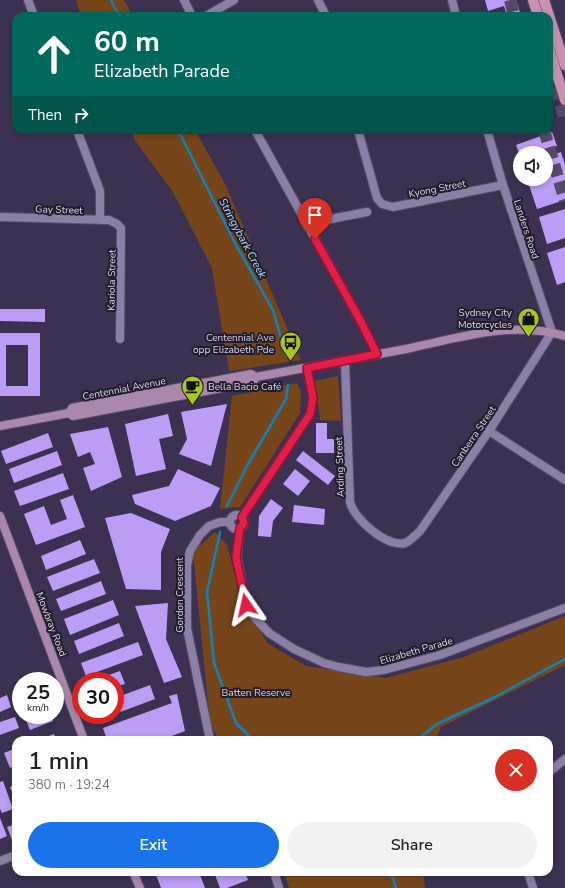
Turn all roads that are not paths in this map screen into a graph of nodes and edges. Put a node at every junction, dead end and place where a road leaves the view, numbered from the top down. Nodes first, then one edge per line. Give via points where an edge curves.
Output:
1 (28, 0) edge
2 (184, 0) edge
3 (234, 0) edge
4 (318, 0) edge
5 (452, 0) edge
6 (533, 0) edge
7 (544, 0) edge
8 (32, 12) edge
9 (190, 12) edge
10 (213, 12) edge
11 (324, 12) edge
12 (455, 12) edge
13 (537, 12) edge
14 (548, 12) edge
15 (553, 28) edge
16 (553, 62) edge
17 (565, 65) edge
18 (565, 100) edge
19 (79, 134) edge
20 (257, 134) edge
21 (359, 134) edge
22 (488, 134) edge
23 (503, 185) junction
24 (367, 212) dead end
25 (0, 216) edge
26 (100, 220) junction
27 (117, 224) joint
28 (307, 226) junction
29 (552, 332) junction
30 (565, 336) edge
31 (120, 339) dead end
32 (377, 354) junction
33 (345, 360) junction
34 (307, 368) junction
35 (0, 426) edge
36 (489, 431) junction
37 (565, 480) edge
38 (0, 516) edge
39 (242, 517) junction
40 (230, 522) junction
41 (240, 528) junction
42 (403, 543) joint
43 (565, 608) edge
44 (82, 736) edge
45 (209, 736) edge
46 (565, 759) edge
47 (553, 769) edge
48 (12, 856) edge
49 (0, 861) edge
50 (136, 876) edge
51 (275, 876) edge
52 (529, 876) edge
53 (140, 888) edge
54 (279, 888) edge
55 (533, 888) edge

1 - 8 street
2 - 9 street
3 - 10 street
4 - 11 street
5 - 12 street
6 - 13 main road
7 - 14 main road
15 - 17 main road
16 - 18 main road
19 - 26 street via 100,191
20 - 28 street
21 - 23 street, Kyong Street via 378,200 382,204 393,207
22 - 23 street, Landers Road
23 - 29 street, Landers Road
24 - 28 street via 320,220
25 - 26 street, Gay Street
26 - 27 street, Gay Street
27 - 31 street, Kariola Street via 121,228
28 - 32 street
29 - 30 main road, Centennial Avenue
29 - 32 main road, Centennial Avenue via 532,329 490,332
29 - 36 street, Canberra Street
32 - 33 main road, Centennial Avenue
33 - 34 main road, Centennial Avenue
33 - 42 street, Arding Street via 352,510 365,525 382,537
34 - 35 main road, Centennial Avenue via 256,377 253,382 222,388 73,416 69,413
34 - 39 street via 313,398 310,414
36 - 37 street
36 - 42 street, Canberra Street via 420,531
38 - 44 main road, Mowbray Road
39 - 40 street via 235,516
39 - 41 street via 244,523
40 - 41 street via 233,528
40 - 45 street, Gordon Crescent via 220,522 204,531 190,551 187,566 187,628
41 - 43 street, Elizabeth Parade via 236,557 246,605 269,633 317,660 339,667 366,672 440,656
46 - 47 street
48 - 49 street
50 - 53 main road
51 - 54 street
52 - 55 street

